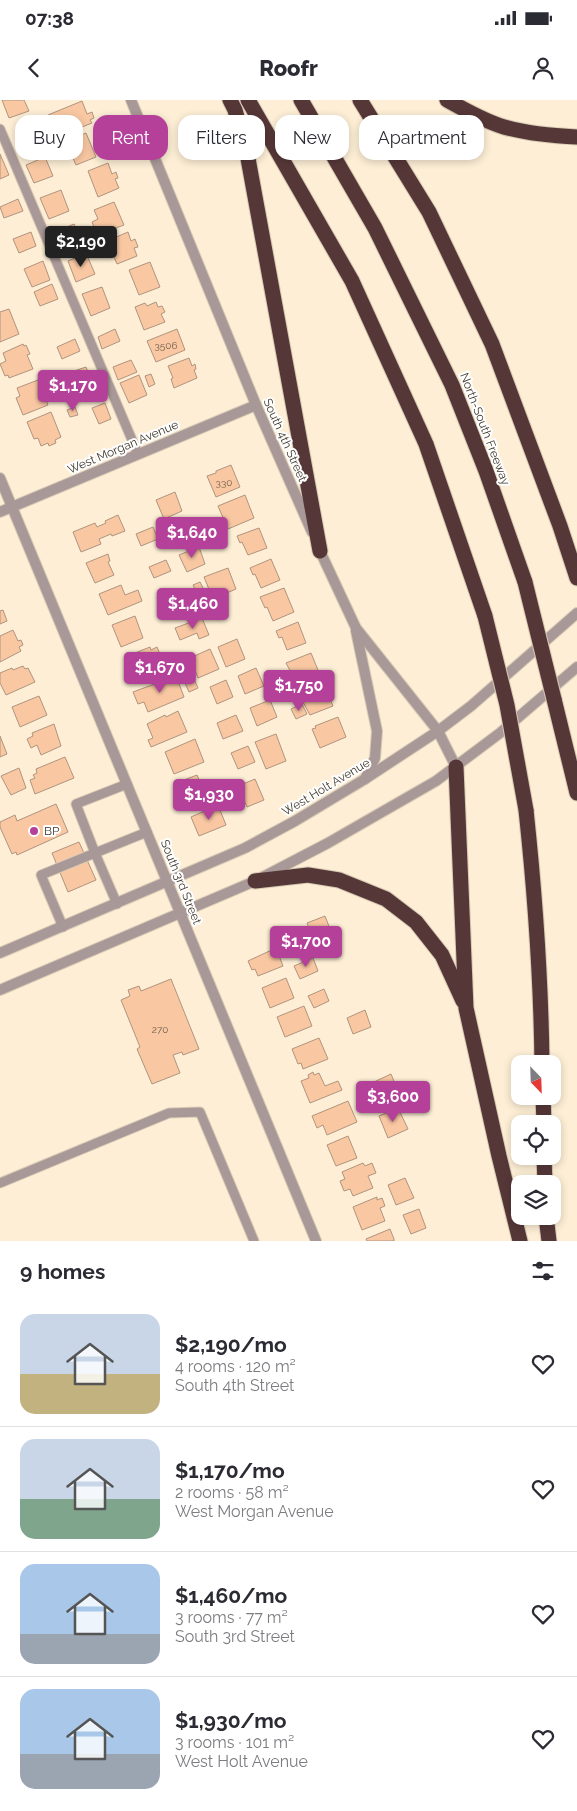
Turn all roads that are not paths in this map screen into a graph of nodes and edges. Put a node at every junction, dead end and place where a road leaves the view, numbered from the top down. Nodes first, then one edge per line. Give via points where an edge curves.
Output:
1 (131, 100) edge
2 (230, 100) edge
3 (248, 100) edge
4 (301, 100) edge
5 (360, 100) edge
6 (448, 100) edge
7 (0, 129) edge
8 (577, 137) edge
9 (256, 405) junction
10 (138, 454) junction
11 (0, 478) edge
12 (12, 507) junction
13 (0, 512) edge
14 (320, 551) junction
15 (577, 578) edge
16 (577, 613) edge
17 (356, 628) junction
18 (577, 667) edge
19 (438, 731) junction
20 (456, 767) junction
21 (365, 779) junction
22 (127, 784) junction
23 (576, 789) edge
24 (147, 832) junction
25 (95, 853) junction
26 (255, 881) junction
27 (168, 882) junction
28 (117, 904) junction
29 (181, 914) junction
30 (63, 926) junction
31 (0, 953) edge
32 (0, 990) edge
33 (466, 1008) junction
34 (542, 1055) edge
35 (0, 1183) edge
36 (547, 1225) edge
37 (254, 1241) edge
38 (316, 1241) edge
39 (520, 1241) edge
40 (549, 1241) edge

1 - 9 street, South 4th Street
2 - 14 highway via 247,153
3 - 34 highway, bridge via 352,281 426,444 485,616 507,705 526,810 536,906
4 - 23 highway, North-South Freeway, bridge via 375,228 452,384 525,582
5 - 15 highway via 429,212 488,335
6 - 8 highway via 504,127
7 - 10 lane
9 - 10 street, West Morgan Avenue
9 - 14 street, South 4th Street
10 - 12 street, West Morgan Avenue
11 - 12 street, South 3rd Street
12 - 13 street, West Morgan Avenue
12 - 22 street, South 3rd Street
14 - 17 street, South 4th Street
16 - 19 street, West Holt Avenue via 472,706
17 - 19 street, South 4th Street
17 - 21 street via 377,732 375,758
18 - 20 street
19 - 20 street, South 4th Street
19 - 21 street, West Holt Avenue
20 - 26 street via 362,824
20 - 33 highway
21 - 27 street, West Holt Avenue via 245,848
22 - 24 street, South 3rd Street
22 - 25 lane via 76,804
24 - 25 lane
24 - 27 street, South 3rd Street
25 - 28 lane
25 - 30 lane via 41,875
26 - 29 street
26 - 33 highway via 308,875 339,880 386,899 416,922 442,954
27 - 28 street, West Holt Avenue
27 - 29 street, South 3rd Street
28 - 30 street, West Holt Avenue
29 - 32 street
29 - 38 street, South 3rd Street
30 - 31 street, West Holt Avenue
33 - 39 highway
35 - 37 lane via 169,1113 200,1112
36 - 40 highway

